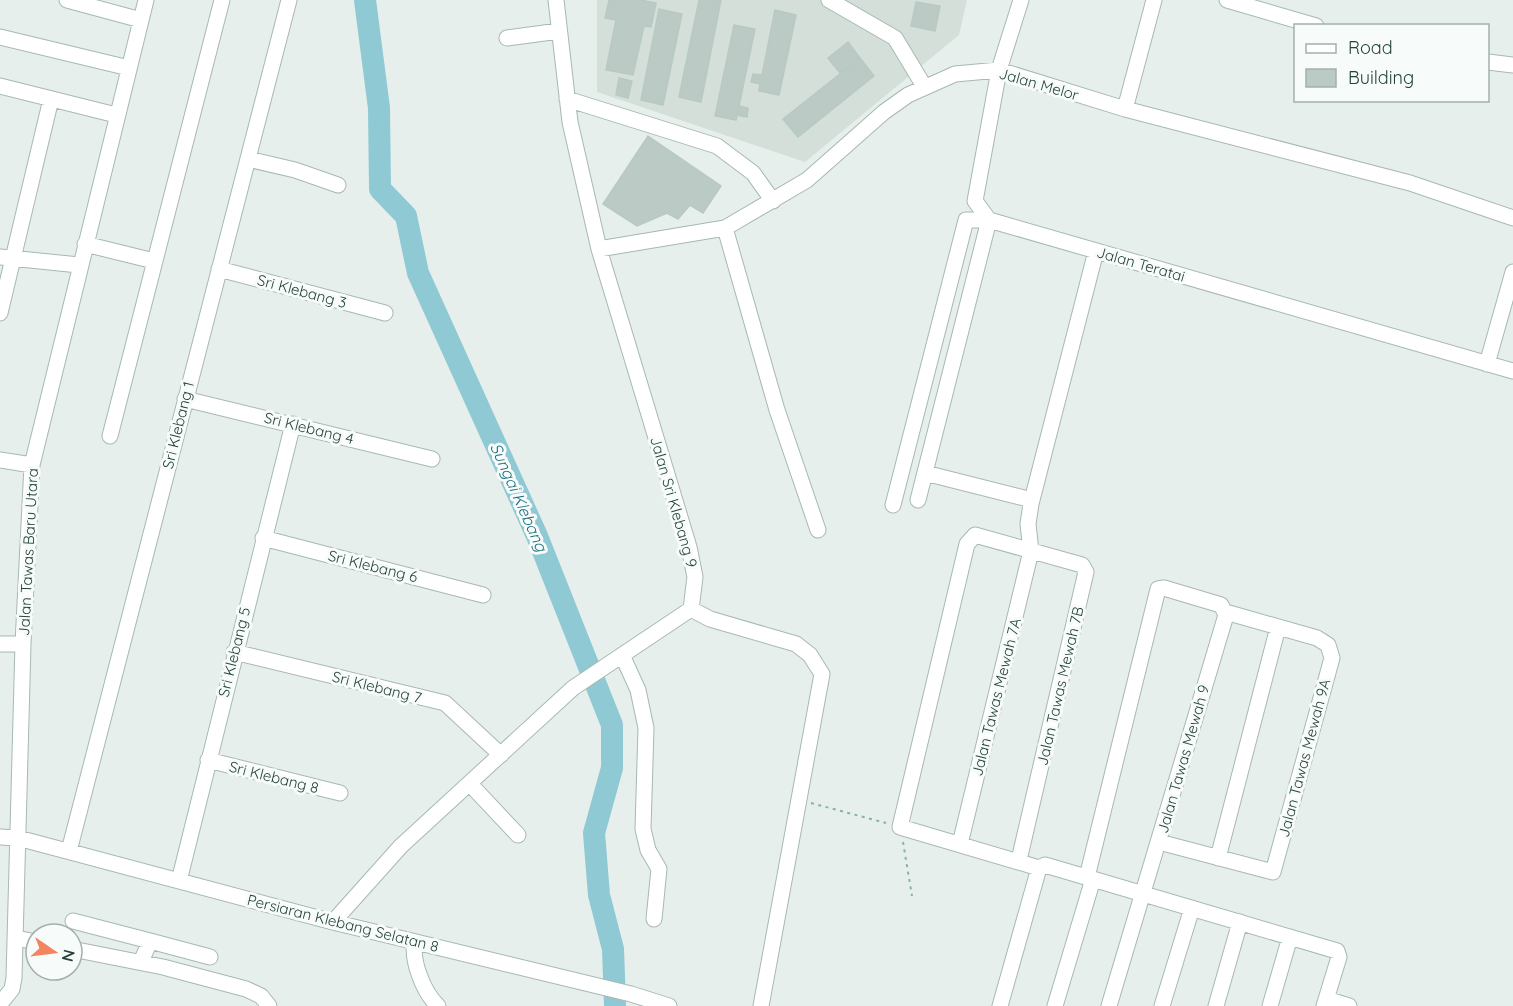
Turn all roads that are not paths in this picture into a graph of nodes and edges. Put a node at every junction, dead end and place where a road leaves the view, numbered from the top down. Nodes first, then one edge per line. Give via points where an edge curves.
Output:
1 (67, 0) edge
2 (146, 0) edge
3 (222, 0) edge
4 (289, 0) edge
5 (556, 0) edge
6 (829, 0) edge
7 (1021, 0) edge
8 (1154, 0) edge
9 (1227, 0) edge
10 (141, 20) junction
11 (1309, 24) edge
12 (559, 31) junction
13 (0, 36) edge
14 (507, 38) dead end
15 (1489, 62) edge
16 (1513, 65) edge
17 (129, 68) junction
18 (999, 70) junction
19 (0, 86) edge
20 (924, 86) junction
21 (51, 99) junction
22 (567, 99) junction
23 (1125, 109) junction
24 (116, 116) junction
25 (248, 159) junction
26 (338, 185) dead end
27 (772, 201) junction
28 (1513, 218) edge
29 (989, 220) junction
30 (725, 228) junction
31 (85, 244) junction
32 (599, 249) junction
33 (1096, 251) junction
34 (6, 258) edge
35 (154, 261) junction
36 (80, 265) junction
37 (219, 269) junction
38 (1513, 272) edge
39 (0, 313) edge
40 (385, 313) dead end
41 (1488, 364) junction
42 (1513, 371) edge
43 (185, 399) junction
44 (293, 424) junction
45 (110, 436) dead end
46 (432, 459) dead end
47 (0, 460) edge
48 (32, 465) junction
49 (925, 473) junction
50 (918, 500) dead end
51 (1032, 500) junction
52 (893, 505) dead end
53 (818, 530) dead end
54 (263, 538) junction
55 (1031, 551) junction
56 (483, 594) dead end
57 (691, 609) junction
58 (1226, 615) junction
59 (1278, 627) junction
60 (0, 644) edge
61 (23, 644) junction
62 (234, 652) junction
63 (622, 656) junction
64 (501, 755) junction
65 (208, 760) junction
66 (470, 784) junction
67 (340, 794) dead end
68 (518, 835) dead end
69 (0, 837) edge
70 (18, 838) junction
71 (1159, 842) junction
72 (960, 844) junction
73 (69, 851) junction
74 (1218, 858) junction
75 (1019, 860) junction
76 (1039, 868) junction
77 (1090, 878) junction
78 (178, 881) junction
79 (1143, 894) junction
80 (1192, 908) junction
81 (654, 919) dead end
82 (73, 921) dead end
83 (333, 922) junction
84 (1240, 922) junction
85 (1290, 937) junction
86 (16, 938) junction
87 (24, 940) edge
88 (150, 941) junction
89 (415, 942) junction
90 (84, 951) edge
91 (210, 957) dead end
92 (141, 962) junction
93 (1325, 1002) edge
94 (0, 1004) edge
95 (269, 1006) edge
96 (438, 1006) edge
97 (669, 1006) edge
98 (761, 1006) edge
99 (999, 1006) edge
100 (1055, 1006) edge
101 (1109, 1006) edge
102 (1162, 1006) edge
103 (1216, 1006) edge
104 (1270, 1006) edge
105 (1349, 1006) edge

1 - 10 street
2 - 10 street, Jalan Tawas Baru Utara
3 - 35 street
4 - 25 street, Sri Klebang 1
5 - 12 street, Jalan Sri Klebang 9
6 - 20 street via 895,38
7 - 18 street
8 - 23 street
9 - 11 street
10 - 17 street, Jalan Tawas Baru Utara
12 - 14 street
12 - 22 street, Jalan Sri Klebang 9
13 - 17 street
15 - 16 street
17 - 24 street, Jalan Tawas Baru Utara
18 - 20 street, Jalan Melor via 955,74
18 - 23 street, Jalan Melor
18 - 29 street via 975,201
19 - 21 street
20 - 27 street, Jalan Melor via 884,112 807,180
21 - 24 street
21 - 34 street
22 - 27 street via 717,146 753,173
22 - 32 street, Jalan Sri Klebang 9
23 - 28 street, Jalan Melor via 1410,183
24 - 31 street, Jalan Tawas Baru Utara
25 - 26 street
25 - 37 street, Sri Klebang 1
27 - 30 street, Jalan Melor
29 - 33 street, Jalan Teratai
29 - 49 street
29 - 52 street via 966,220
30 - 32 street, Jalan Melor
30 - 53 street via 777,410
31 - 35 street
31 - 36 street, Jalan Tawas Baru Utara
32 - 57 street, Jalan Sri Klebang 9 via 688,547 695,577
33 - 41 street, Jalan Teratai
33 - 51 street, Jalan Tawas Mewah 7A
34 - 36 street
34 - 39 street
35 - 45 street
36 - 48 street, Jalan Tawas Baru Utara
37 - 40 street, Sri Klebang 3
37 - 43 street, Sri Klebang 1
38 - 41 street
41 - 42 street, Jalan Teratai
43 - 44 street, Sri Klebang 4
43 - 73 street, Sri Klebang 1
44 - 46 street, Sri Klebang 4
44 - 54 street, Sri Klebang 5
47 - 48 street
48 - 61 street, Jalan Tawas Baru Utara
49 - 50 street
49 - 51 street
51 - 55 street, Jalan Tawas Mewah 7A via 1028,524
54 - 56 street, Sri Klebang 6
54 - 62 street, Sri Klebang 5
55 - 72 street, Jalan Tawas Mewah 7A
55 - 72 street, Jalan Tawas Mewah 7B via 980,535 967,544 900,827
55 - 75 street, Jalan Tawas Mewah 7B via 1082,565 1086,572
57 - 63 street
57 - 98 street via 710,619 796,644 820,666 822,674
58 - 59 street
58 - 71 street, Jalan Tawas Mewah 9
58 - 77 street via 1221,605 1158,589
59 - 74 street
59 - 74 street, Jalan Tawas Mewah 9A via 1317,638 1328,645 1332,658 1273,872
60 - 61 street
61 - 70 street, Jalan Tawas Baru Utara
62 - 64 street, Sri Klebang 7 via 445,703
62 - 65 street, Sri Klebang 5
63 - 64 street via 573,688
63 - 81 street via 638,690 646,728 643,830 659,869
64 - 66 street
65 - 67 street, Sri Klebang 8
65 - 78 street, Sri Klebang 5
66 - 68 street
66 - 83 street via 384,863
69 - 70 street, Persiaran Klebang Selatan 8
70 - 73 street, Persiaran Klebang Selatan 8
70 - 86 street, Jalan Tawas Baru Utara
71 - 74 street
71 - 79 street, Jalan Tawas Mewah 9
72 - 75 street
73 - 78 street, Persiaran Klebang Selatan 8
75 - 76 street
76 - 77 street via 1046,865
76 - 99 street
77 - 79 street
77 - 100 street
78 - 83 street, Persiaran Klebang Selatan 8
79 - 80 street
79 - 101 street, Jalan Tawas Mewah 9
80 - 84 street
80 - 102 street
82 - 88 street
83 - 89 street, Persiaran Klebang Selatan 8
84 - 85 street
84 - 103 street
85 - 93 street via 1339,952
85 - 104 street
86 - 87 street
86 - 94 street, Jalan Tawas Baru Utara via 14,984
88 - 91 street
88 - 92 street
89 - 96 street via 418,970
89 - 97 street, Persiaran Klebang Selatan 8
90 - 92 street
92 - 95 street via 246,989 261,996
93 - 105 street

